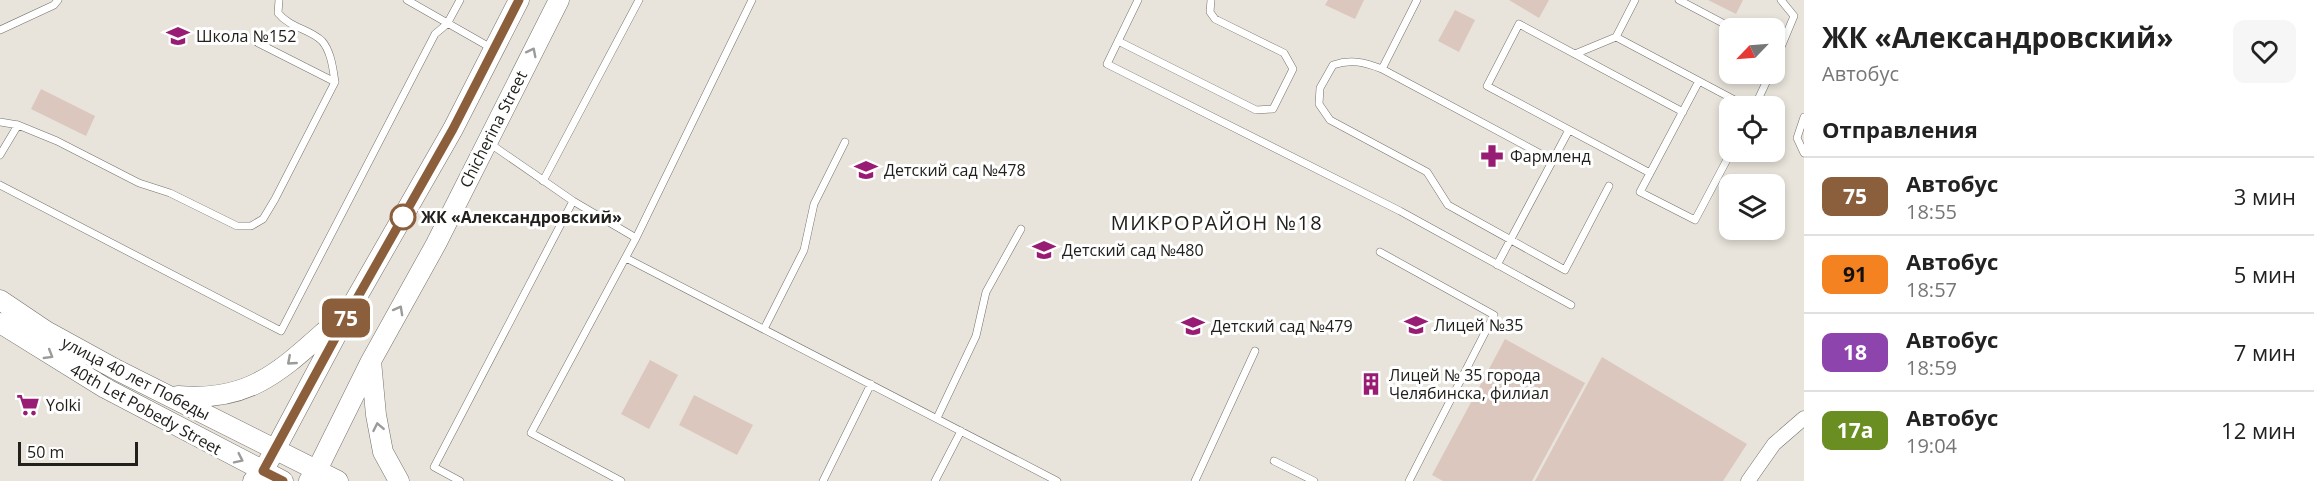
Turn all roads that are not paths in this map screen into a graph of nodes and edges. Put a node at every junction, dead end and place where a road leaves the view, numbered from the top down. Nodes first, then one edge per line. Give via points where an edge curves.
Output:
1 (58, 0) edge
2 (279, 0) edge
3 (407, 0) edge
4 (460, 0) edge
5 (519, 0) edge
6 (559, 0) edge
7 (639, 0) edge
8 (752, 0) edge
9 (1138, 0) edge
10 (1211, 0) edge
11 (1417, 0) edge
12 (1635, 0) edge
13 (1679, 0) edge
14 (1781, 0) edge
15 (1719, 21) edge
16 (447, 24) junction
17 (0, 30) edge
18 (1785, 36) edge
19 (1616, 37) junction
20 (1118, 41) junction
21 (258, 43) dead end
22 (494, 49) junction
23 (1575, 54) junction
24 (1382, 69) junction
25 (1699, 81) junction
26 (335, 82) junction
27 (1727, 96) edge
28 (1683, 112) junction
29 (1804, 117) edge
30 (0, 122) edge
31 (18, 125) junction
32 (1569, 130) junction
33 (486, 142) junction
34 (845, 142) dead end
35 (1804, 153) edge
36 (0, 156) edge
37 (1552, 160) junction
38 (1726, 162) edge
39 (1650, 173) junction
40 (543, 181) junction
41 (0, 186) edge
42 (1609, 186) dead end
43 (573, 201) junction
44 (1021, 229) dead end
45 (636, 237) junction
46 (1510, 240) junction
47 (1380, 252) dead end
48 (626, 258) junction
49 (1497, 265) junction
50 (0, 300) edge
51 (1571, 305) dead end
52 (351, 309) junction
53 (0, 323) edge
54 (764, 329) junction
55 (1255, 351) dead end
56 (370, 361) junction
57 (871, 384) junction
58 (166, 394) junction
59 (937, 418) junction
60 (1804, 418) edge
61 (961, 431) junction
62 (276, 448) junction
63 (1274, 461) dead end
64 (258, 476) edge
65 (313, 476) edge
66 (283, 481) edge
67 (338, 481) edge
68 (399, 481) edge
69 (460, 481) edge
70 (621, 481) edge
71 (823, 481) edge
72 (934, 481) edge
73 (1057, 481) edge
74 (1195, 481) edge
75 (1314, 481) edge
76 (1409, 481) edge
77 (1748, 481) edge

1 - 17 lane
2 - 26 lane via 278,13 284,21 322,41 332,62
3 - 16 lane
4 - 16 lane
5 - 22 main road
33 -> 6 main road, Chicherina Street
7 - 40 lane
8 - 45 lane
9 - 20 lane
10 - 20 lane via 1210,12 1215,19 1284,52 1293,69 1273,109 1256,110
11 - 24 lane
12 - 19 lane
13 - 15 lane
14 - 18 lane via 1794,16
16 - 22 lane
16 - 41 lane via 435,34 281,331
19 - 23 lane
19 - 25 lane
20 - 49 lane via 1107,64 1400,211
21 - 26 lane
22 - 52 main road
23 - 28 lane
23 - 32 lane via 1519,24 1487,86
24 - 37 lane
24 - 46 lane via 1363,62 1333,65 1320,88 1319,104 1330,120 1427,172 1448,205
25 - 27 lane
25 - 28 lane
26 - 31 lane via 275,199 263,219 251,226 237,226
28 - 39 lane
29 - 35 lane via 1797,138
30 - 31 lane
31 - 36 lane
32 - 37 lane
32 - 39 lane
33 - 40 lane
56 -> 33 main road, Chicherina Street via 436,244
34 - 54 lane via 814,204 804,250
37 - 46 lane
38 - 39 lane via 1695,220 1640,192
40 - 43 lane
42 - 46 lane via 1565,270
43 - 45 lane
43 - 69 lane via 434,467
44 - 59 lane via 986,292 976,336
45 - 48 lane
46 - 49 lane
47 - 76 lane via 1494,315
48 - 54 lane
48 - 70 lane via 531,433
49 - 51 lane
50 - 58 main road, улица 40 лет Победы via 45,331
52 -> 58 main road via 259,384 199,398
52 - 62 main road
53 -> 64 main road, 40th Let Pobedy Street
54 - 57 lane
55 - 74 lane
56 - 65 main road, Chicherina Street
68 -> 56 main road via 383,452
57 - 59 lane
57 - 71 lane
58 - 62 main road, улица 40 лет Победы
59 - 61 lane
60 - 77 street via 1774,444
61 - 72 lane
61 - 73 lane
62 - 64 main road
62 - 65 main road, улица 40 лет Победы
63 - 75 lane
64 - 66 main road, 40th Let Pobedy Street
65 - 67 main road, улица 40 лет Победы

